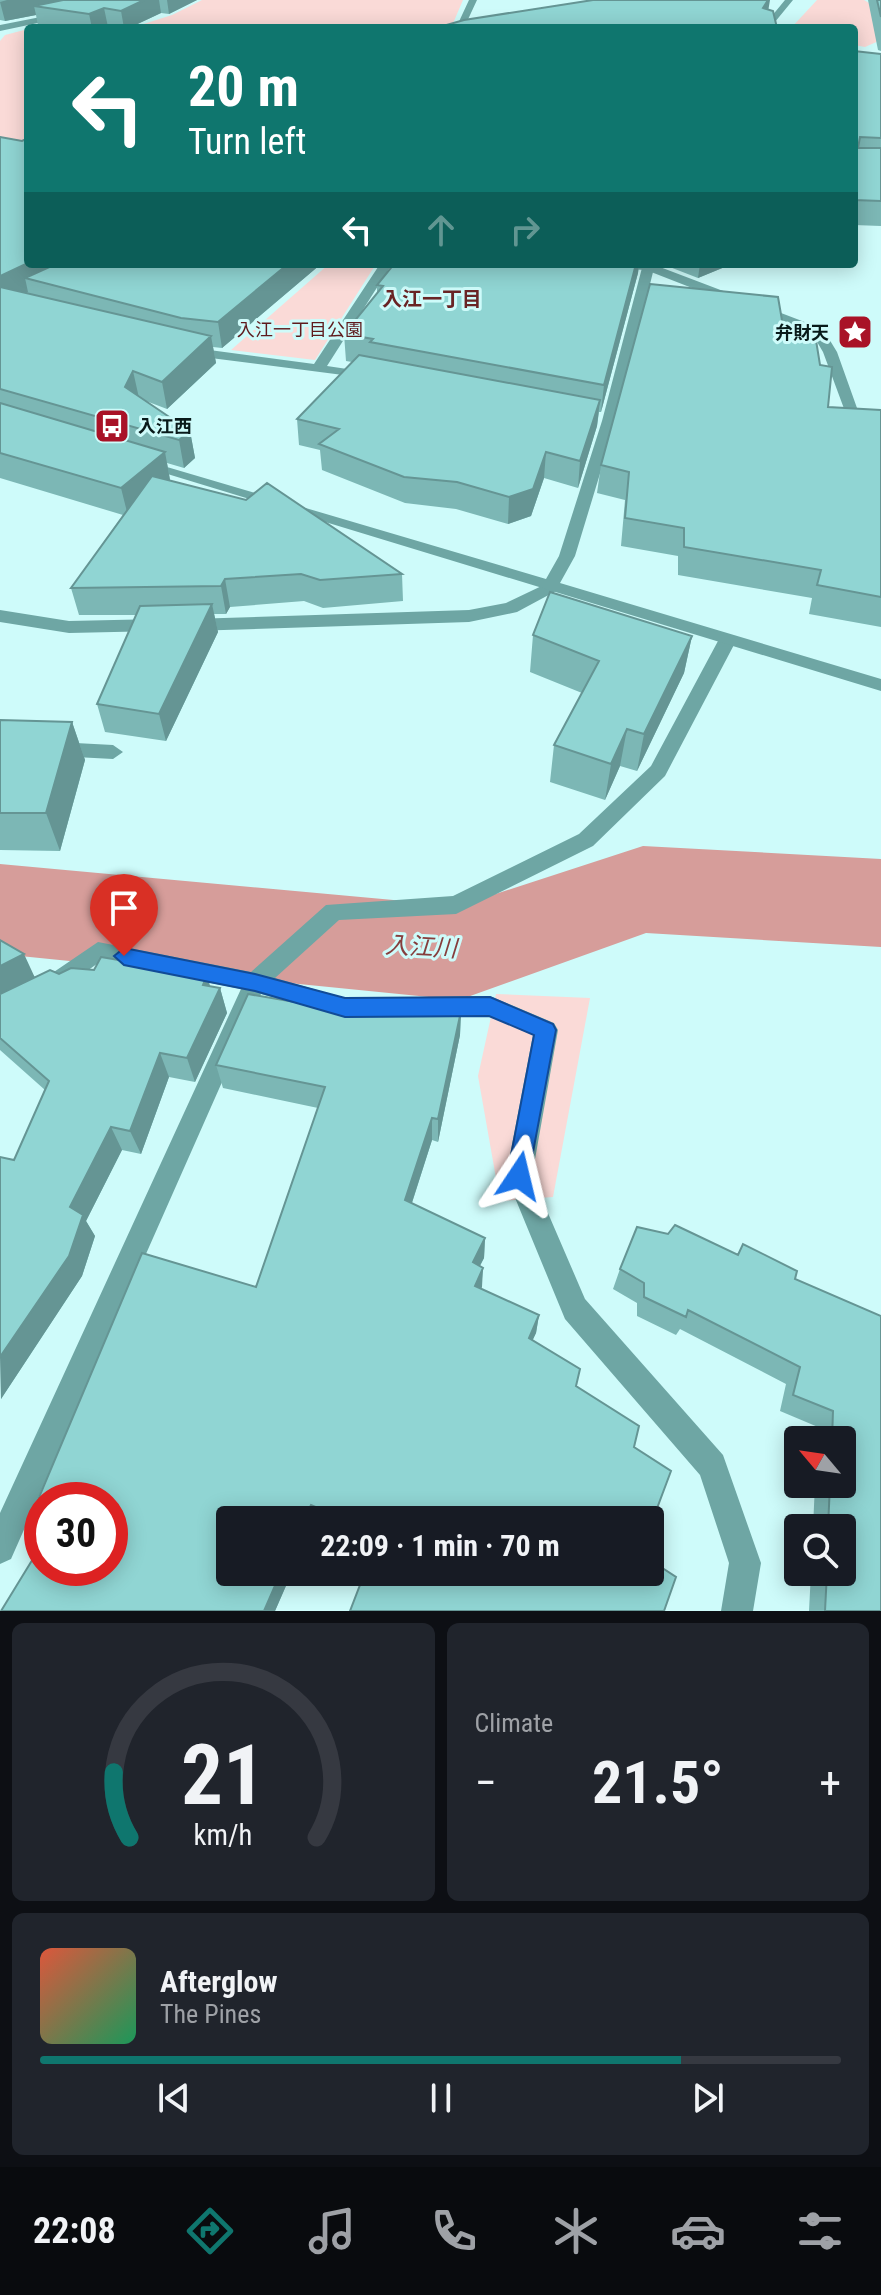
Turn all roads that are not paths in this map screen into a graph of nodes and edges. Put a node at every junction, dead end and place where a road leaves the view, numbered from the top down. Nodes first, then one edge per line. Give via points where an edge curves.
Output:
1 (96, 0) edge
2 (473, 0) edge
3 (787, 3) edge
4 (771, 6) dead end
5 (462, 24) edge
6 (769, 24) edge
7 (0, 28) edge
8 (383, 268) edge
9 (648, 268) edge
10 (657, 268) edge
11 (171, 347) edge
12 (320, 366) junction
13 (382, 378) edge
14 (881, 416) edge
15 (122, 457) edge
16 (550, 587) junction
17 (0, 616) edge
18 (727, 641) junction
19 (881, 685) edge
20 (0, 746) edge
21 (113, 752) dead end
22 (255, 982) junction
23 (38, 993) edge
24 (0, 1548) edge
25 (737, 1611) edge

1 - 7 street via 63,15
2 - 5 street
3 - 4 street
3 - 6 street
8 - 12 street
9 - 16 street via 567,556
10 - 14 street via 818,332 851,411
11 - 12 street
12 - 13 street
15 - 16 street
16 - 17 street via 511,608 469,616 69,627
16 - 18 street
18 - 19 street
18 - 22 street via 658,771 586,840 456,905 334,911
20 - 21 street
22 - 23 street via 98,951
22 - 24 street
22 - 25 street via 345,1008 490,1006 546,1030 519,1176 575,1309 712,1466 745,1563

